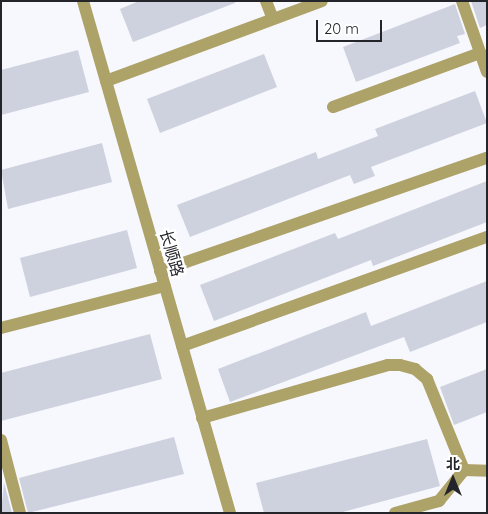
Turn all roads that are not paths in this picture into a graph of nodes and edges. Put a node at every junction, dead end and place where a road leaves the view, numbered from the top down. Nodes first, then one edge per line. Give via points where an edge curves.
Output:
1 (83, 1) edge
2 (266, 1) edge
3 (322, 1) edge
4 (462, 1) edge
5 (273, 20) junction
6 (480, 53) junction
7 (487, 72) edge
8 (106, 81) junction
9 (333, 107) dead end
10 (487, 158) edge
11 (487, 237) edge
12 (160, 271) junction
13 (164, 286) junction
14 (1, 328) edge
15 (182, 346) junction
16 (202, 418) junction
17 (1, 440) edge
18 (464, 470) junction
19 (487, 471) edge
20 (20, 513) edge
21 (230, 513) edge
22 (395, 513) edge

1 - 8 street, 长顺路
2 - 5 street
3 - 5 street
4 - 6 street
5 - 8 street
6 - 7 street
6 - 9 street
8 - 12 street, 长顺路
10 - 12 street
11 - 15 street
12 - 13 street, 长顺路
13 - 14 street
13 - 15 street, 长顺路
15 - 16 street, 长顺路
16 - 18 street via 388,364 400,364 415,369 427,379
16 - 21 street, 长顺路
17 - 20 street
18 - 19 street
18 - 22 street via 439,501

